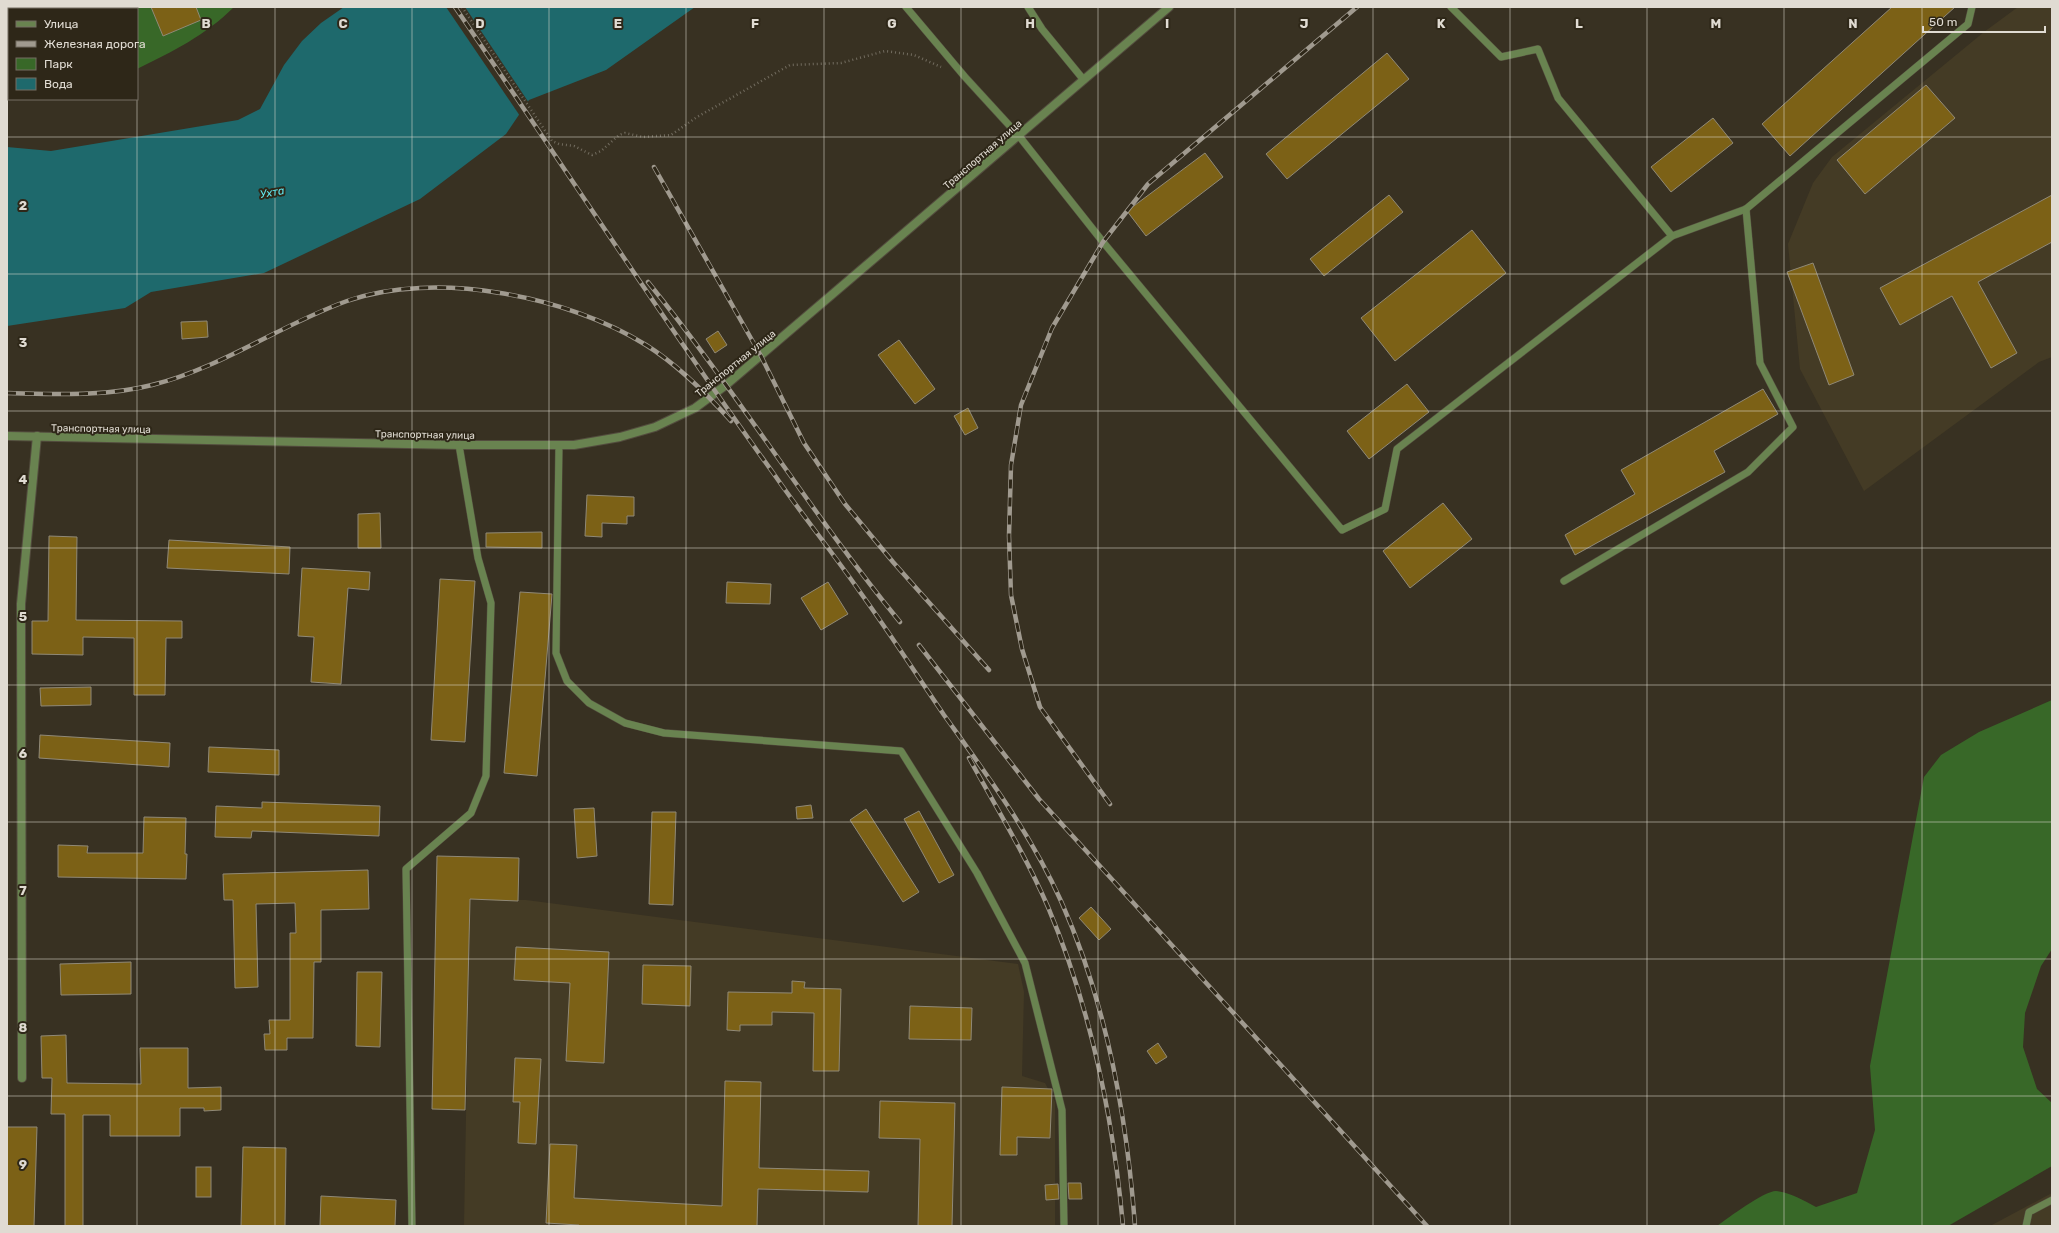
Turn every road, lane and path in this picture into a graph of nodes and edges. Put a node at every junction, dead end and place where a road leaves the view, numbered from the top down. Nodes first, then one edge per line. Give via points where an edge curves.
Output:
1 (462, 7) edge
2 (906, 7) edge
3 (1028, 7) edge
4 (1169, 7) edge
5 (1451, 7) edge
6 (1972, 7) edge
7 (943, 68) dead end
8 (1083, 79) junction
9 (1019, 136) junction
10 (1746, 209) junction
11 (1672, 236) junction
12 (7, 436) edge
13 (36, 436) junction
14 (459, 445) junction
15 (559, 445) junction
16 (1564, 581) dead end
17 (22, 1078) dead end
18 (2052, 1200) edge
19 (412, 1226) edge
20 (1064, 1226) edge
21 (2026, 1226) edge

1 - 7 path via 552,141 574,146 592,155 625,133 643,137 672,135 697,116 790,65 841,63 885,51 914,55
2 - 9 lane via 965,78
3 - 8 lane via 1042,30
4 - 8 street, Транспортная улица
5 - 11 lane via 1501,57 1538,49 1558,98
6 - 10 lane via 1968,24
8 - 9 street, Транспортная улица
9 - 11 lane via 1103,242 1342,530 1385,509 1397,450
9 - 15 street, Транспортная улица via 761,356 695,408 637,433 590,443
10 - 11 lane
10 - 16 lane via 1760,363 1794,427 1748,472
12 - 13 street, Транспортная улица
13 - 14 street, Транспортная улица
13 - 17 street via 21,604
14 - 15 street, Транспортная улица
14 - 19 lane via 478,558 491,603 486,776 471,814 406,869
15 - 20 lane via 556,653 567,681 589,703 625,723 664,733 901,751 976,873 1025,963 1062,1110
18 - 21 lane via 2028,1212

